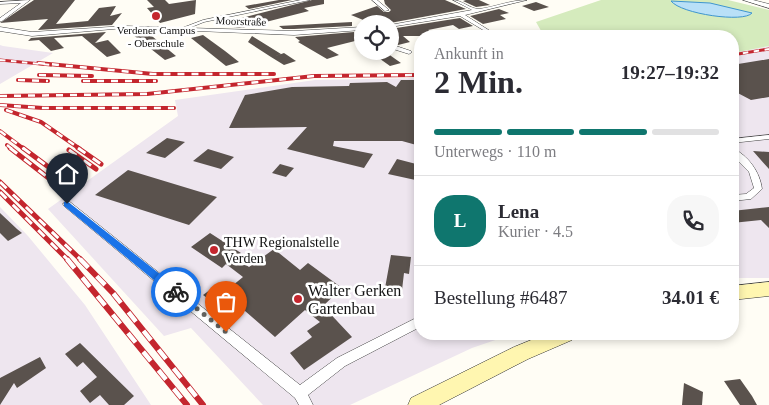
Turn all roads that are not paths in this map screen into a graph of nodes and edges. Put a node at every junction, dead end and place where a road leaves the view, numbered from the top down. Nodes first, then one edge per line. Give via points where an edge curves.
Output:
1 (308, 0) edge
2 (374, 0) edge
3 (455, 0) edge
4 (524, 0) edge
5 (746, 0) edge
6 (27, 1) edge
7 (0, 3) edge
8 (769, 6) edge
9 (387, 10) dead end
10 (477, 11) junction
11 (461, 14) junction
12 (0, 20) edge
13 (399, 24) edge
14 (184, 28) junction
15 (0, 29) edge
16 (354, 30) edge
17 (486, 30) edge
18 (399, 49) edge
19 (409, 52) dead end
20 (769, 137) edge
21 (739, 140) edge
22 (739, 157) edge
23 (739, 198) edge
24 (67, 204) dead end
25 (769, 289) edge
26 (739, 292) edge
27 (414, 324) edge
28 (552, 340) edge
29 (300, 393) junction
30 (306, 405) edge
31 (418, 405) edge

1 - 14 street via 203,21
2 - 9 street
3 - 10 street
4 - 10 street
5 - 8 street
6 - 7 street
6 - 12 street
10 - 11 street
11 - 13 street
11 - 17 street
14 - 15 street, Moorstraße via 126,26 32,34
14 - 16 street, Moorstraße via 310,33
18 - 19 street
20 - 21 street
22 - 23 street via 758,178 758,189 748,197
24 - 29 street
25 - 26 main road
27 - 29 street via 341,362
28 - 31 main road
29 - 30 street

